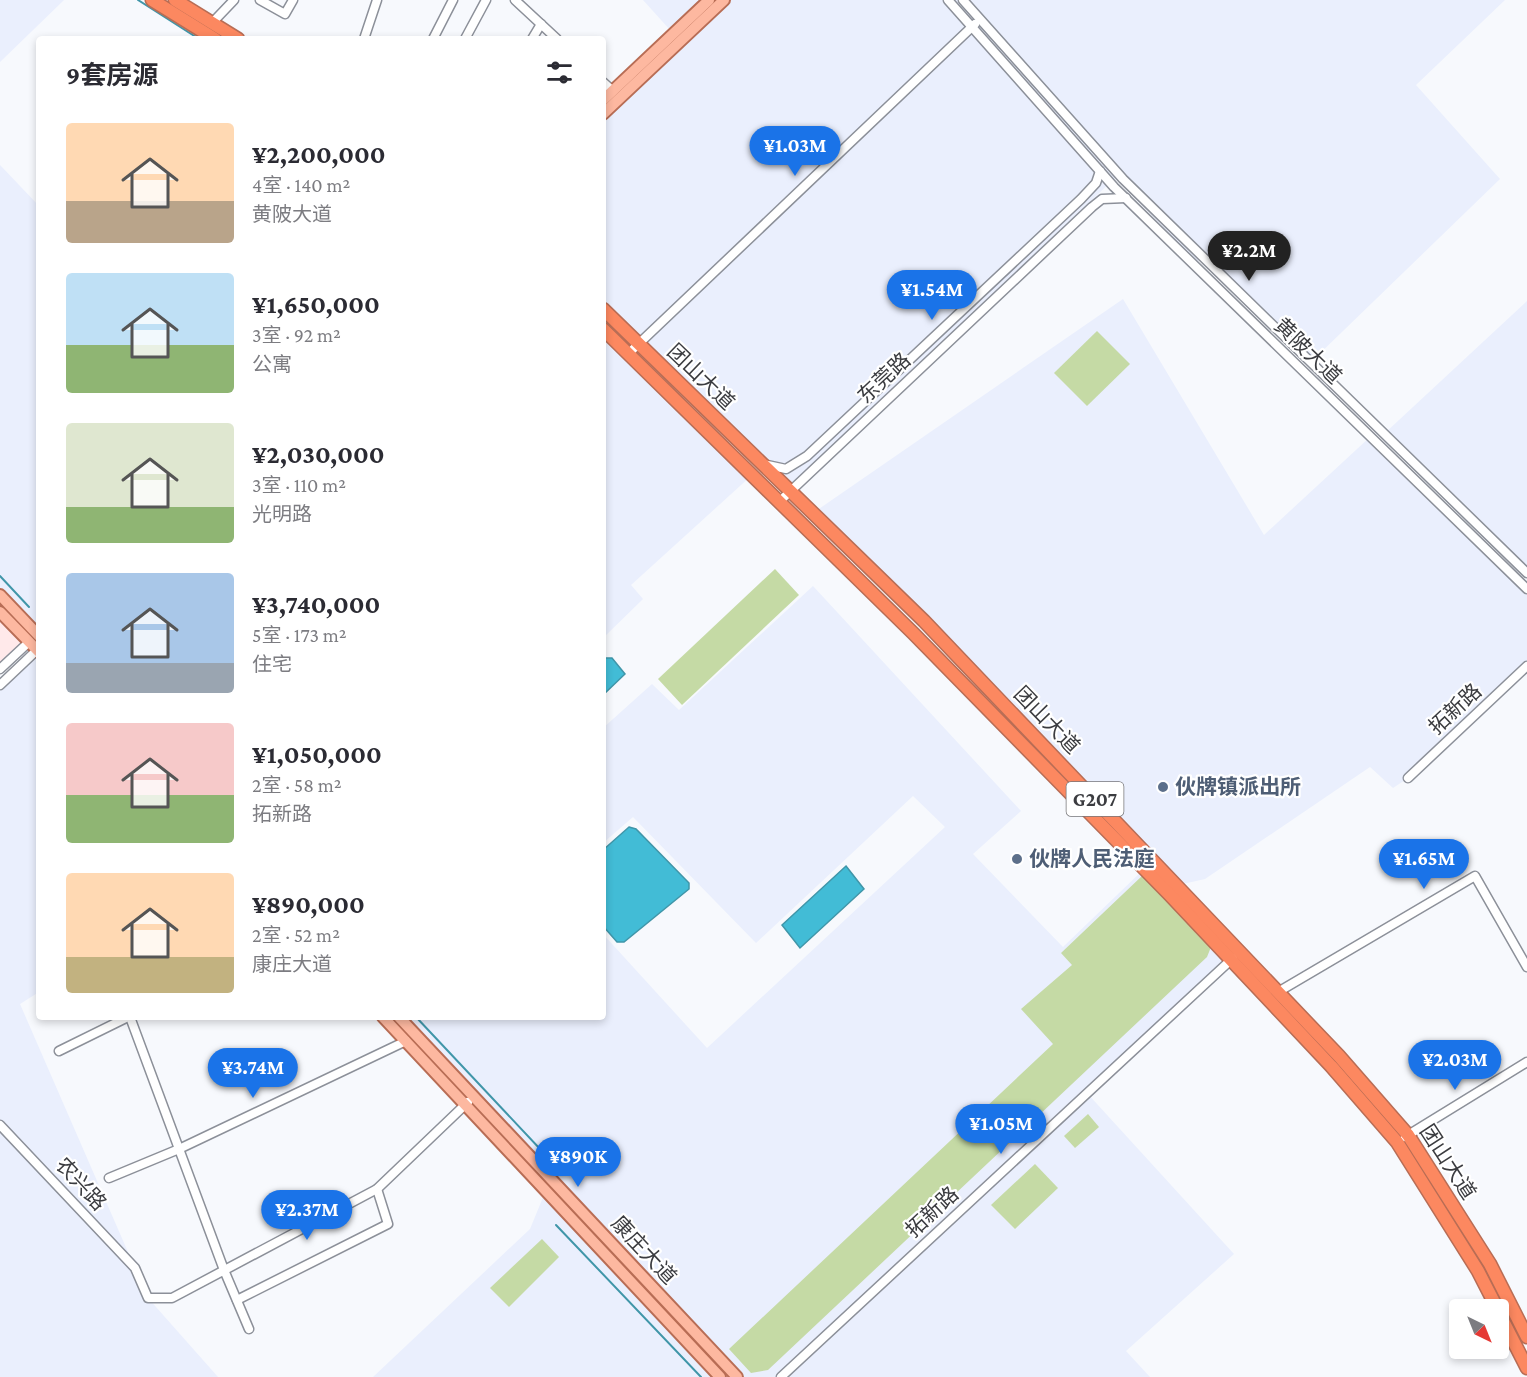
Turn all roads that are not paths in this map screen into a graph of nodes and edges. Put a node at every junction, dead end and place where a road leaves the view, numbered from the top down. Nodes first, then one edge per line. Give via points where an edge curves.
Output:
1 (152, 0) edge
2 (175, 0) edge
3 (234, 0) edge
4 (261, 0) edge
5 (293, 0) edge
6 (453, 0) edge
7 (486, 0) edge
8 (515, 0) edge
9 (709, 0) edge
10 (724, 0) edge
11 (948, 0) edge
12 (963, 0) edge
13 (373, 1) edge
14 (980, 20) junction
15 (212, 22) junction
16 (542, 24) junction
17 (971, 27) junction
18 (210, 36) edge
19 (233, 36) edge
20 (365, 36) edge
21 (435, 36) edge
22 (467, 36) edge
23 (534, 36) edge
24 (554, 36) edge
25 (606, 85) edge
26 (613, 91) junction
27 (606, 97) edge
28 (606, 111) edge
29 (1100, 171) junction
30 (1126, 198) junction
31 (606, 312) edge
32 (606, 332) edge
33 (638, 343) junction
34 (628, 354) junction
35 (763, 464) junction
36 (790, 491) junction
37 (779, 502) junction
38 (1527, 573) edge
39 (1527, 589) edge
40 (0, 595) edge
41 (0, 612) edge
42 (36, 641) edge
43 (36, 641) edge
44 (36, 643) edge
45 (36, 643) edge
46 (1527, 666) edge
47 (0, 669) edge
48 (0, 685) edge
49 (1408, 777) dead end
50 (1235, 956) junction
51 (1527, 967) edge
52 (1278, 992) junction
53 (123, 1020) edge
54 (130, 1020) edge
55 (386, 1020) edge
56 (402, 1020) edge
57 (406, 1041) junction
58 (59, 1051) dead end
59 (1527, 1062) edge
60 (470, 1100) junction
61 (0, 1125) edge
62 (1408, 1135) junction
63 (1397, 1142) junction
64 (179, 1149) junction
65 (109, 1178) dead end
66 (377, 1189) junction
67 (224, 1270) junction
68 (1492, 1299) edge
69 (237, 1300) junction
70 (249, 1329) dead end
71 (1509, 1332) edge
72 (1527, 1337) edge
73 (1527, 1368) edge
74 (720, 1377) edge
75 (738, 1377) edge
76 (781, 1377) edge

1 - 18 highway
2 - 15 highway
3 - 15 street
4 - 5 street via 285,14
6 - 21 street
7 - 22 street
8 - 16 street
9 - 26 main road
10 - 28 main road
11 - 17 street, 黄陂大道
12 - 14 street, 黄陂大道
13 - 20 street
14 - 17 street
14 - 38 street, 黄陂大道 via 1123,179
15 - 19 highway
16 - 23 street
16 - 24 street
17 - 29 street, 黄陂大道
17 - 33 street
25 - 26 street
26 - 27 main road
29 - 30 street, 黄陂大道
29 - 35 street, 东莞路 via 1096,183 1081,199 807,456 786,469
30 - 36 street, 东莞路 via 1102,199 1092,207
30 - 39 street, 黄陂大道
31 - 33 highway, 团山大道 / G207
32 - 34 highway, 团山大道 / G207
33 - 34 street
33 - 35 highway, 团山大道 / G207
34 - 37 highway, 团山大道 / G207
35 - 36 highway, 团山大道 / G207
36 - 37 street, 东莞路
36 - 50 highway, 团山大道 / G207 via 924,621
37 - 50 highway, 团山大道 / G207
40 - 42 main road
41 - 43 main road
44 - 47 street
45 - 48 street
46 - 49 street, 拓新路
50 - 52 highway, 团山大道 / G207
50 - 63 highway, 团山大道 / G207
50 - 76 street, 拓新路
51 - 52 street via 1475,876
52 - 62 highway, 团山大道 / G207
53 - 58 street
54 - 64 street
55 - 57 main road, 康庄大道
56 - 60 main road, 康庄大道
57 - 60 main road, 康庄大道
57 - 64 street
59 - 62 street
60 - 66 street
60 - 74 main road, 康庄大道
60 - 75 main road, 康庄大道
61 - 67 street, 农兴路 via 135,1268 148,1298 172,1298
62 - 63 street
62 - 72 highway, 团山大道 / G207 via 1490,1264
63 - 68 highway, 团山大道 / G207
64 - 65 street
64 - 67 street
66 - 67 street
66 - 69 street via 388,1224
67 - 69 street
69 - 70 street
71 - 73 highway, 团山大道 / G207

